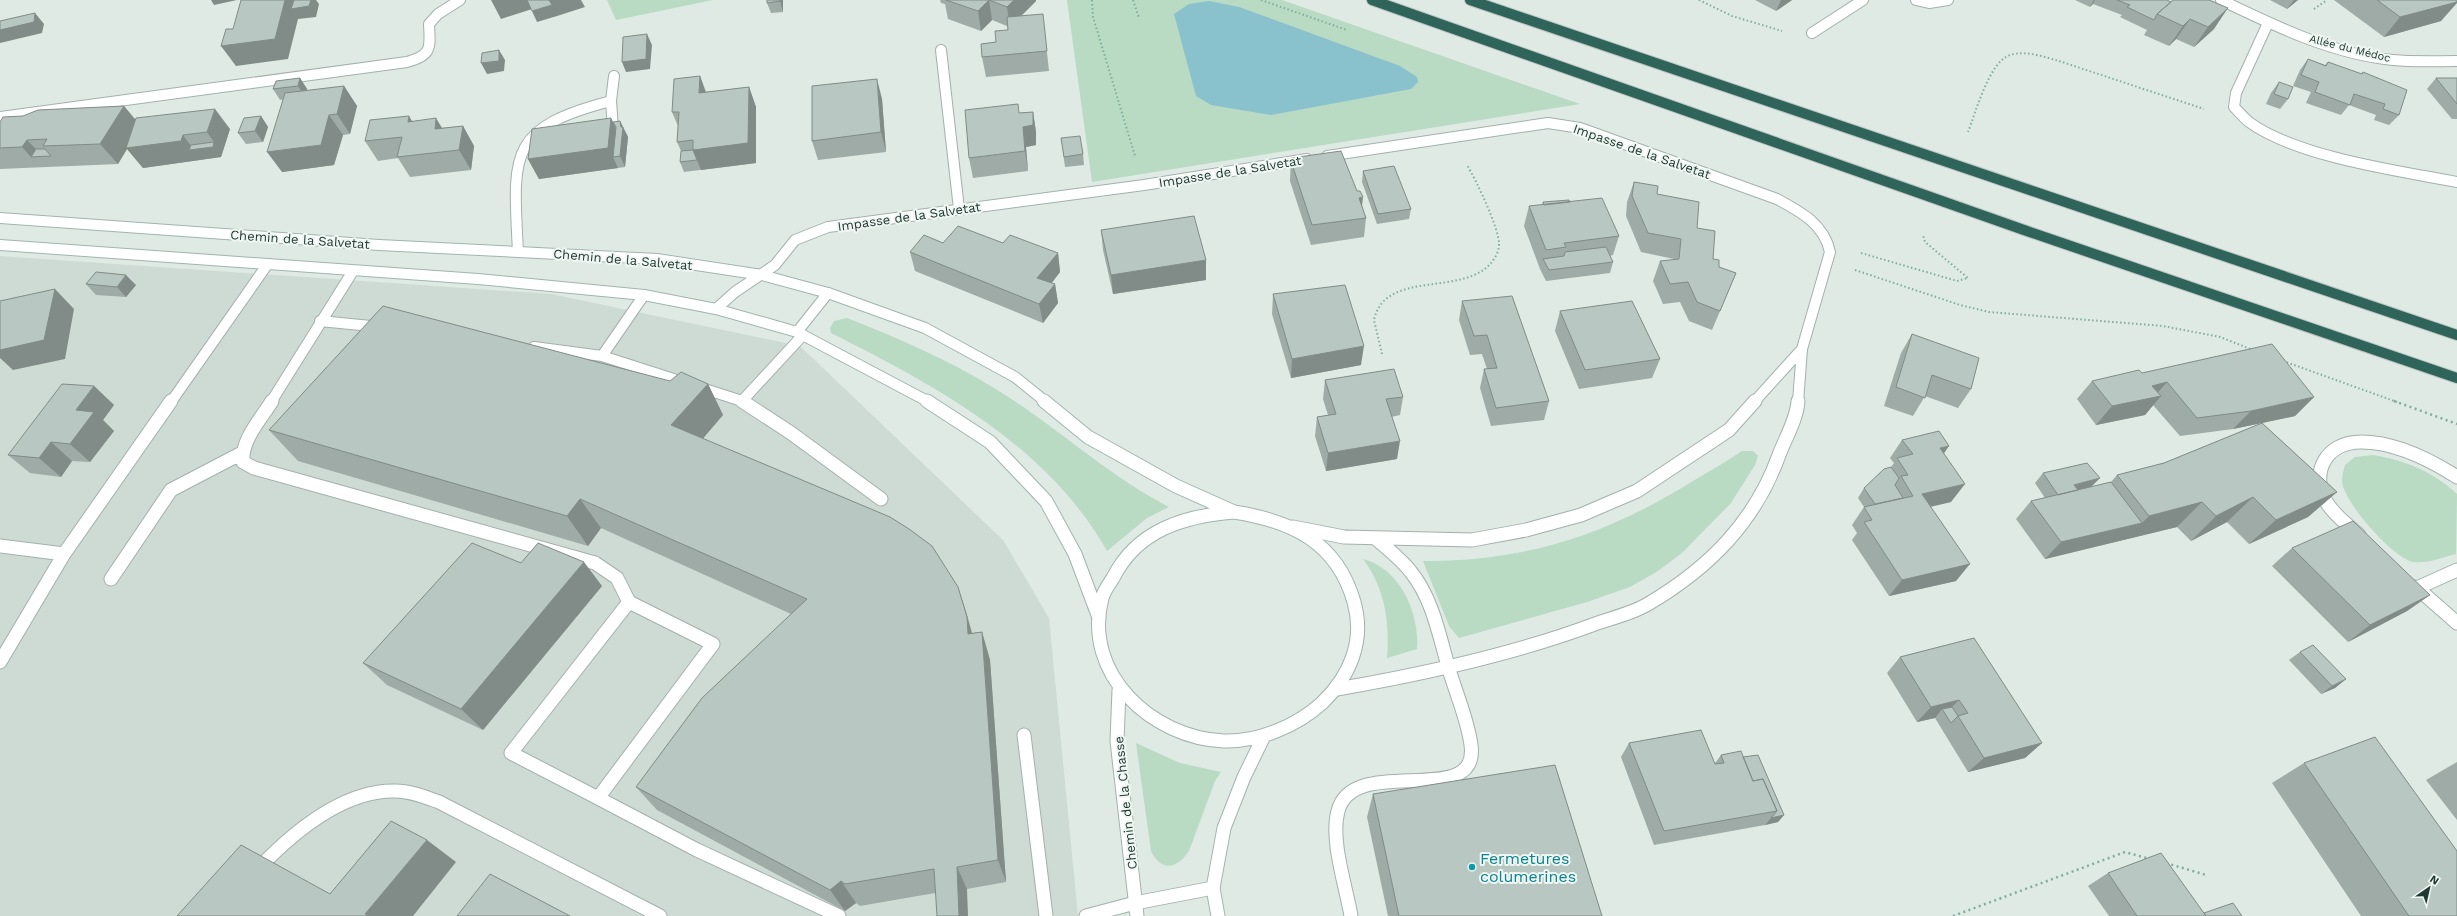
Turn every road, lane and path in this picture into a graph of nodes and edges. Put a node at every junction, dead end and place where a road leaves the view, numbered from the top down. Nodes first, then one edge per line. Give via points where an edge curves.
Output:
1 (460, 0) edge
2 (1092, 0) edge
3 (1133, 0) edge
4 (1261, 0) edge
5 (1372, 0) edge
6 (1470, 0) edge
7 (1699, 0) edge
8 (1863, 0) edge
9 (1916, 0) edge
10 (1948, 0) edge
11 (2221, 0) edge
12 (1138, 18) dead end
13 (2268, 23) junction
14 (1347, 30) dead end
15 (1812, 34) joint
16 (941, 50) dead end
17 (2457, 61) edge
18 (614, 76) dead end
19 (611, 101) junction
20 (0, 117) edge
21 (2243, 118) junction
22 (613, 129) edge
23 (1968, 132) dead end
24 (1446, 137) junction
25 (2457, 182) edge
26 (1144, 185) junction
27 (959, 209) junction
28 (0, 218) edge
29 (1923, 235) dead end
30 (1829, 243) junction
31 (0, 246) edge
32 (518, 252) junction
33 (1829, 262) junction
34 (267, 265) junction
35 (353, 271) junction
36 (762, 274) junction
37 (828, 293) junction
38 (644, 295) junction
39 (716, 309) junction
40 (320, 321) junction
41 (390, 328) edge
42 (800, 334) junction
43 (2457, 335) edge
44 (523, 346) edge
45 (1802, 349) junction
46 (2256, 351) edge
47 (1382, 354) dead end
48 (602, 356) junction
49 (2278, 359) edge
50 (2457, 378) edge
51 (742, 401) junction
52 (2457, 424) edge
53 (242, 453) junction
54 (2457, 477) edge
55 (882, 499) dead end
56 (1234, 512) junction
57 (1292, 527) junction
58 (1375, 538) junction
59 (2366, 541) edge
60 (0, 546) edge
61 (64, 554) junction
62 (2457, 570) edge
63 (2406, 578) edge
64 (111, 579) dead end
65 (2417, 588) junction
66 (629, 602) junction
67 (1098, 614) junction
68 (2457, 623) edge
69 (0, 662) edge
70 (1448, 666) junction
71 (1337, 689) junction
72 (1119, 690) junction
73 (1024, 735) dead end
74 (1264, 736) junction
75 (598, 798) junction
76 (2155, 860) edge
77 (2162, 862) edge
78 (2206, 875) dead end
79 (248, 880) edge
80 (1213, 888) junction
81 (1136, 909) edge
82 (660, 916) edge
83 (839, 916) edge
84 (1046, 916) edge
85 (1086, 916) edge
86 (1218, 916) edge
87 (1351, 916) edge
88 (1953, 916) edge

1 - 20 street via 438,14 429,24 430,47 415,60
2 - 26 path via 1097,31
3 - 12 path
4 - 14 path
5 - 50 highway via 2024,230
6 - 43 highway
7 - 15 path via 1732,16 1788,33
8 - 15 street
9 - 10 street via 1929,3
11 - 13 street, Allée du Médoc
13 - 17 street, Allée du Médoc via 2330,45 2376,57 2417,62
13 - 21 street via 2236,93 2234,106
16 - 27 street
18 - 19 street
19 - 22 street
19 - 32 street via 578,109 557,119 538,131 525,145 519,160 518,172
21 - 23 path via 2168,98 2059,61 2017,54 2009,55 1996,65
21 - 25 street via 2270,133 2330,154 2386,169
24 - 26 street, Impasse de la Salvetat
24 - 30 street, Impasse de la Salvetat via 1542,124 1580,128 1777,199 1813,220 1824,231
24 - 47 path via 1454,153 1468,166 1479,190 1496,230 1499,244 1497,253 1487,270 1475,277 1407,289 1390,297 1375,316 1374,326
26 - 27 street, Impasse de la Salvetat
27 - 36 street, Impasse de la Salvetat via 815,230 795,240 775,265
28 - 32 street, Chemin de la Salvetat
29 - 30 path via 1925,242 1968,278 1952,279
30 - 33 street
31 - 34 street
32 - 36 street, Chemin de la Salvetat via 657,259
33 - 45 street
33 - 46 path via 1988,312 2163,326 2220,338
34 - 35 street
34 - 61 street
35 - 38 street via 478,279
35 - 40 street
36 - 37 street, Chemin de la Salvetat
36 - 39 street, Impasse de la Salvetat via 735,292
37 - 42 street
37 - 56 street, Chemin de la Salvetat via 925,328 1015,377 1088,437 1176,486
38 - 39 street
38 - 48 street
39 - 42 street
40 - 41 street
40 - 53 street
42 - 51 street
42 - 67 street via 913,392 990,442 1046,501 1075,554
44 - 48 street
45 - 58 street via 1728,430 1637,491 1580,516 1518,532 1472,540
45 - 70 street via 1798,404 1770,480 1752,512 1723,547 1689,576 1647,605 1547,642
48 - 51 street
49 - 52 path
51 - 55 street
53 - 64 street via 171,490
53 - 66 street via 243,462 254,468 596,563 611,571 622,583
54 - 59 street via 2424,458 2394,447 2354,442 2334,448 2321,466 2322,493 2332,510
56 - 57 street via 1264,516
56 - 67 street via 1195,515 1160,529 1129,550 1108,580
57 - 58 street via 1344,537
57 - 71 street via 1316,542 1336,563 1350,587 1357,614 1355,653
58 - 70 street via 1396,556 1417,580 1435,623
60 - 61 street
61 - 69 street
62 - 65 street
63 - 65 street
65 - 68 street
66 - 75 street via 713,644
66 - 75 street via 511,753
67 - 72 street via 1099,640 1106,666
70 - 71 street
70 - 87 street via 1471,745 1467,766 1454,775 1436,779 1354,786 1342,797 1337,811 1337,832
71 - 74 street via 1305,718
72 - 74 street via 1147,716 1183,734 1223,740
72 - 81 street, Chemin de la Chasse via 1117,741
73 - 84 street
74 - 80 street via 1224,828
75 - 83 street via 697,850
76 - 88 path via 2125,852
77 - 78 path
79 - 82 street via 281,846 314,821 341,805 388,791 414,793 439,802
80 - 81 street
80 - 86 street
81 - 85 street

